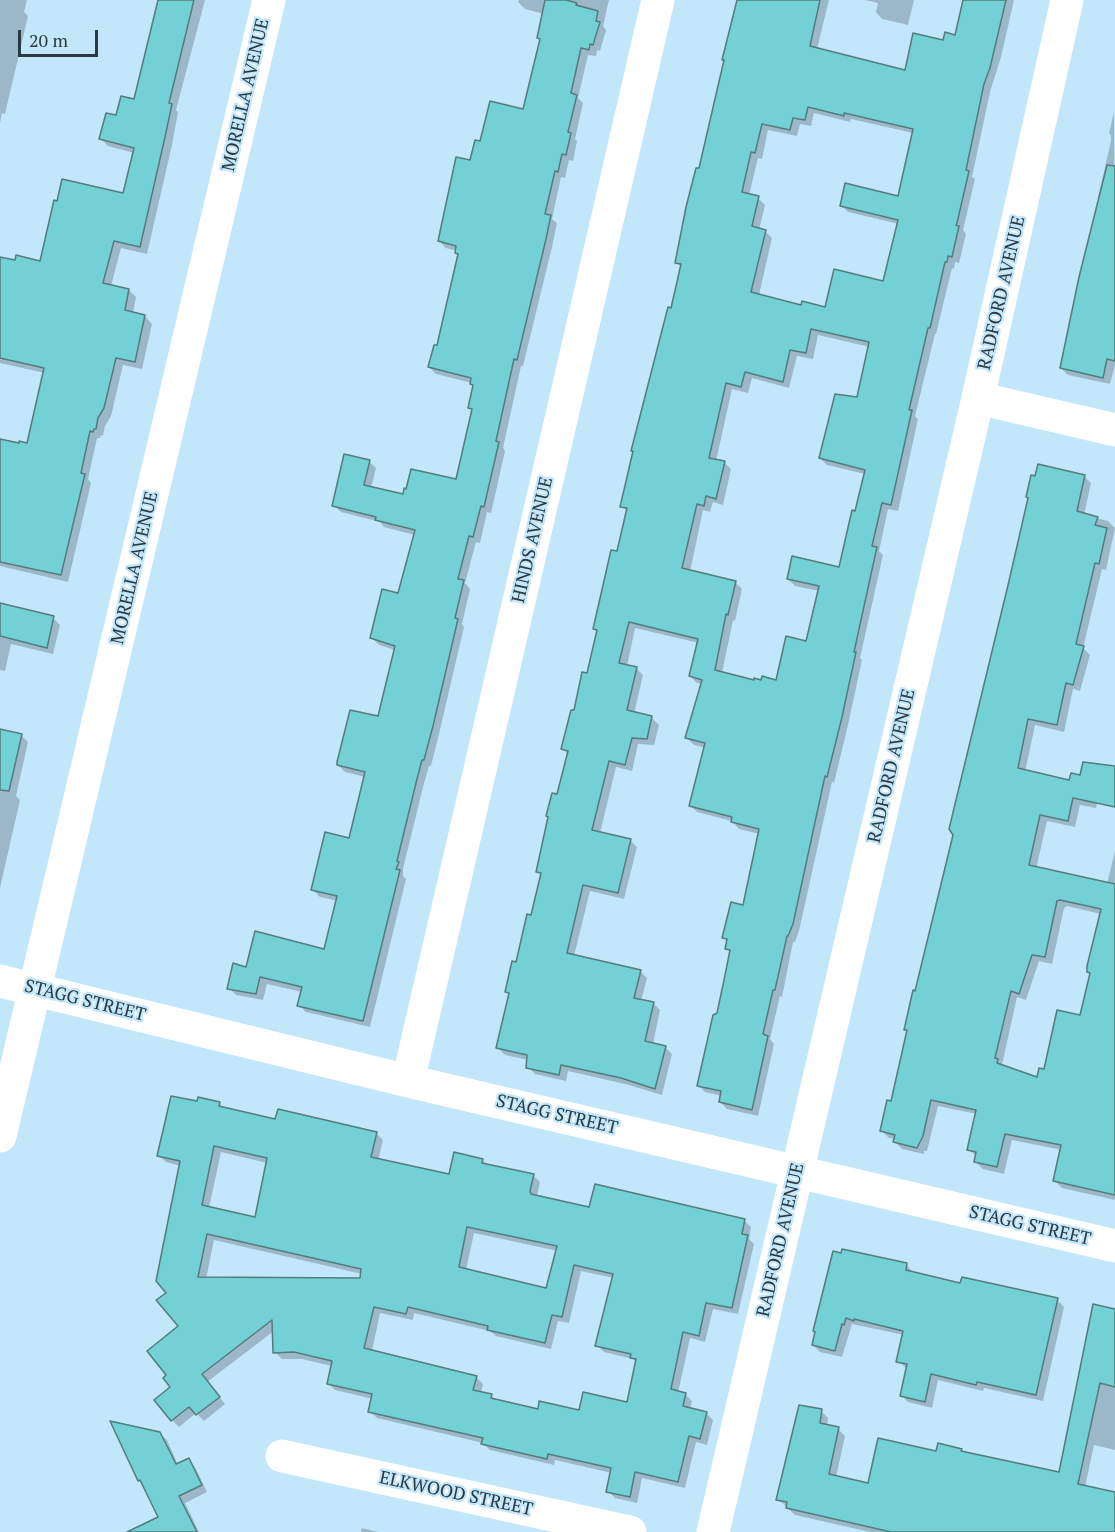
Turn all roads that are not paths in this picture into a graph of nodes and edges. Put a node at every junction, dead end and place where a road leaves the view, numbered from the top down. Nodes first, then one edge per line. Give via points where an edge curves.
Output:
1 (269, 0) edge
2 (658, 0) edge
3 (1067, 0) edge
4 (978, 398) junction
5 (1115, 430) edge
6 (0, 981) edge
7 (36, 989) junction
8 (408, 1081) junction
9 (0, 1136) edge
10 (797, 1171) junction
11 (1115, 1245) edge
12 (282, 1456) dead end
13 (630, 1532) edge
14 (713, 1532) edge

1 - 7 street, MORELLA AVENUE
2 - 8 street, HINDS AVENUE
3 - 4 street, RADFORD AVENUE
4 - 5 street
4 - 10 street, RADFORD AVENUE
6 - 7 street, STAGG STREET
7 - 8 street, STAGG STREET
7 - 9 street, MORELLA AVENUE
8 - 10 street, STAGG STREET
10 - 11 street, STAGG STREET
10 - 14 street, RADFORD AVENUE
12 - 13 street, ELKWOOD STREET

